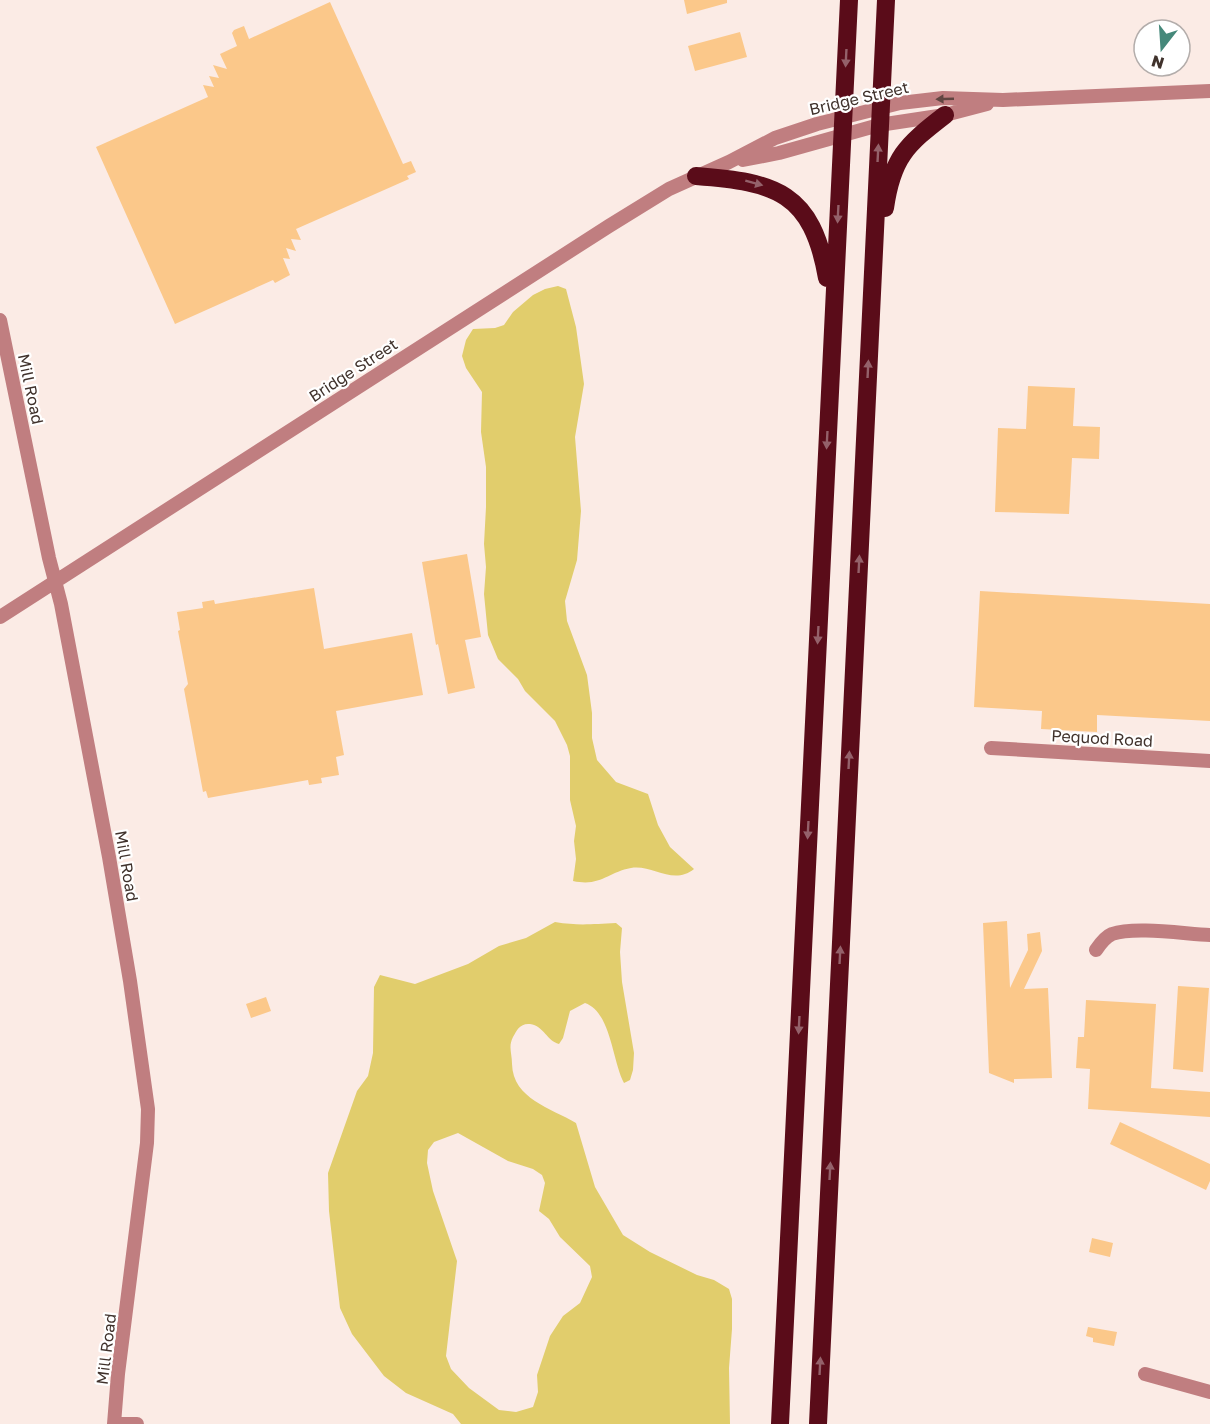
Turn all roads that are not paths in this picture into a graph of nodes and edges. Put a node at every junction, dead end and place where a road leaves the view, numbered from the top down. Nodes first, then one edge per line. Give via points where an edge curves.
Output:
1 (849, 0) edge
2 (886, 0) edge
3 (1210, 91) edge
4 (1003, 100) junction
5 (945, 115) junction
6 (879, 117) junction
7 (843, 126) junction
8 (696, 176) junction
9 (833, 310) junction
10 (0, 320) edge
11 (870, 320) junction
12 (56, 581) junction
13 (0, 617) edge
14 (991, 748) dead end
15 (1210, 761) edge
16 (1210, 935) edge
17 (1096, 950) dead end
18 (1145, 1374) dead end
19 (1210, 1392) edge
20 (116, 1424) edge
21 (137, 1424) edge
22 (780, 1424) edge
23 (818, 1424) edge

1 -> 7 highway
2 - 6 highway
3 - 4 street, Bridge Street
4 - 5 street, Bridge Street
4 -> 6 street, Bridge Street via 943,98
5 - 6 street, Bridge Street
5 - 11 highway via 906,150 891,176
6 - 7 street, Bridge Street
11 -> 6 highway
7 - 8 street, Bridge Street via 775,138
7 -> 9 highway
8 -> 9 highway via 762,184 797,207 812,224 821,245
8 - 12 street, Bridge Street via 609,226
9 -> 22 highway
10 - 12 street, Mill Road
23 -> 11 highway
12 - 13 street, Bridge Street
12 - 20 street, Mill Road via 109,857 148,1109 118,1374
14 - 15 street, Pequod Road
16 - 17 street via 1128,931 1111,935
18 - 19 street
20 - 21 street

